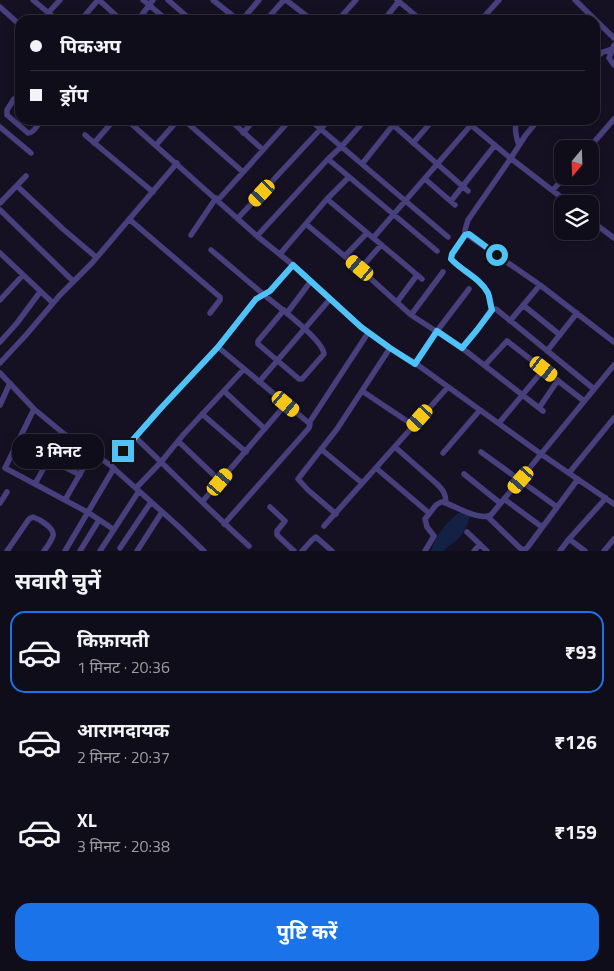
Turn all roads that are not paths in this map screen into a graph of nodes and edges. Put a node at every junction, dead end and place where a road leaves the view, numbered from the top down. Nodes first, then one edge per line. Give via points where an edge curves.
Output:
1 (33, 0) edge
2 (60, 0) edge
3 (99, 0) edge
4 (143, 0) edge
5 (168, 0) edge
6 (213, 0) edge
7 (259, 0) edge
8 (285, 0) edge
9 (356, 0) edge
10 (398, 0) edge
11 (499, 0) edge
12 (575, 0) edge
13 (151, 3) edge
14 (0, 8) edge
15 (48, 13) junction
16 (51, 15) edge
17 (86, 15) edge
18 (116, 15) edge
19 (142, 15) edge
20 (162, 15) edge
21 (185, 15) edge
22 (232, 15) edge
23 (246, 15) edge
24 (271, 15) edge
25 (304, 15) edge
26 (342, 15) edge
27 (388, 15) edge
28 (416, 15) edge
29 (486, 15) edge
30 (590, 15) edge
31 (15, 21) edge
32 (600, 24) edge
33 (614, 38) edge
34 (613, 47) edge
35 (600, 54) edge
36 (614, 66) edge
37 (15, 99) edge
38 (614, 119) edge
39 (15, 122) edge
40 (19, 125) edge
41 (38, 125) edge
42 (110, 125) edge
43 (135, 125) edge
44 (174, 125) edge
45 (190, 125) edge
46 (235, 125) edge
47 (250, 125) edge
48 (286, 125) edge
49 (316, 125) edge
50 (325, 125) edge
51 (361, 125) edge
52 (393, 125) edge
53 (397, 125) edge
54 (429, 125) edge
55 (471, 125) joint
56 (515, 125) edge
57 (534, 125) edge
58 (0, 127) edge
59 (321, 129) junction
60 (243, 133) junction
61 (85, 135) dead end
62 (596, 140) edge
63 (94, 143) junction
64 (413, 143) junction
65 (156, 145) junction
66 (519, 145) junction
67 (342, 146) junction
68 (495, 146) junction
69 (263, 150) junction
70 (31, 153) dead end
71 (511, 158) junction
72 (328, 159) junction
73 (177, 163) junction
74 (362, 164) junction
75 (438, 164) junction
76 (243, 172) junction
77 (26, 176) dead end
78 (349, 176) junction
79 (425, 179) junction
80 (557, 185) edge
81 (17, 186) junction
82 (463, 186) junction
83 (553, 190) junction
84 (468, 191) dead end
85 (152, 192) junction
86 (559, 195) edge
87 (217, 199) junction
88 (327, 199) junction
89 (406, 200) junction
90 (0, 204) edge
91 (0, 210) edge
92 (394, 215) junction
93 (238, 218) junction
94 (130, 219) junction
95 (306, 224) junction
96 (599, 227) edge
97 (367, 233) junction
98 (191, 235) dead end
99 (465, 235) junction
100 (257, 236) junction
101 (448, 237) dead end
102 (373, 238) junction
103 (614, 238) edge
104 (381, 244) junction
105 (212, 250) dead end
106 (437, 252) dead end
107 (0, 253) edge
108 (280, 254) junction
109 (345, 256) junction
110 (96, 257) junction
111 (293, 265) junction
112 (360, 268) junction
113 (443, 272) dead end
114 (23, 275) junction
115 (74, 281) junction
116 (311, 282) junction
117 (540, 285) junction
118 (469, 289) dead end
119 (40, 292) junction
120 (264, 295) junction
121 (330, 299) junction
122 (0, 300) edge
123 (397, 302) junction
124 (53, 303) junction
125 (523, 305) junction
126 (492, 310) junction
127 (286, 311) junction
128 (210, 312) dead end
129 (577, 313) junction
130 (411, 315) junction
131 (510, 321) junction
132 (305, 329) junction
133 (437, 331) junction
134 (368, 333) junction
135 (560, 334) junction
136 (0, 342) edge
137 (614, 342) edge
138 (218, 347) junction
139 (390, 348) junction
140 (462, 348) junction
141 (547, 351) junction
142 (277, 361) junction
143 (0, 363) edge
144 (415, 364) junction
145 (485, 365) junction
146 (614, 365) edge
147 (244, 369) junction
148 (544, 369) junction
149 (0, 373) edge
150 (558, 380) junction
151 (259, 382) junction
152 (10, 383) junction
153 (448, 387) junction
154 (594, 388) junction
155 (224, 391) junction
156 (362, 391) junction
157 (523, 394) junction
158 (584, 400) junction
159 (286, 404) junction
160 (0, 405) edge
161 (34, 409) junction
162 (480, 410) junction
163 (202, 414) junction
164 (614, 418) edge
165 (309, 423) junction
166 (499, 423) junction
167 (413, 425) junction
168 (265, 429) junction
169 (63, 434) junction
170 (135, 437) junction
171 (178, 441) junction
172 (395, 446) junction
173 (321, 449) junction
174 (246, 452) junction
175 (481, 452) dead end
176 (92, 453) junction
177 (443, 453) dead end
178 (541, 454) junction
179 (49, 459) junction
180 (161, 462) junction
181 (2, 467) edge
182 (112, 467) junction
183 (376, 468) junction
184 (569, 473) junction
185 (464, 474) dead end
186 (80, 475) junction
187 (578, 479) junction
188 (521, 480) junction
189 (220, 482) junction
190 (362, 483) junction
191 (35, 484) junction
192 (137, 489) junction
193 (7, 492) dead end
194 (606, 498) junction
195 (65, 500) junction
196 (502, 501) junction
197 (151, 502) junction
198 (202, 502) junction
199 (446, 503) junction
200 (0, 504) edge
201 (614, 504) edge
202 (270, 507) dead end
203 (557, 507) junction
204 (162, 512) junction
205 (88, 513) junction
206 (429, 513) junction
207 (336, 514) junction
208 (488, 517) junction
209 (99, 520) junction
210 (224, 524) junction
211 (324, 526) dead end
212 (542, 527) junction
213 (114, 529) junction
214 (467, 532) dead end
215 (569, 539) junction
216 (614, 539) edge
217 (480, 544) junction
218 (198, 545) junction
219 (249, 546) dead end
220 (120, 548) dead end
221 (525, 550) edge
222 (7, 551) edge
223 (44, 551) edge
224 (65, 551) edge
225 (80, 551) edge
226 (100, 551) edge
227 (137, 551) edge
228 (194, 551) edge
229 (204, 551) edge
230 (294, 551) edge
231 (302, 551) edge
232 (332, 551) edge
233 (425, 551) edge
234 (474, 551) edge
235 (487, 551) edge
236 (560, 551) edge
237 (584, 551) edge
238 (604, 551) edge

1 - 15 street
2 - 15 street
3 - 17 street
3 - 18 street
4 - 13 street
5 - 21 street
6 - 22 street
7 - 23 street
8 - 24 street
8 - 25 street
9 - 26 street
10 - 27 street
10 - 28 street
11 - 29 street
12 - 30 street
13 - 19 street
13 - 20 street
14 - 31 street
15 - 16 street
32 - 33 street
34 - 35 street
34 - 36 street via 609,58
37 - 39 street via 6,110
38 - 62 street
40 - 41 street via 28,133
42 - 63 street
43 - 65 street
44 - 65 street
45 - 76 street
46 - 60 street
47 - 60 street
48 - 69 street
49 - 59 street
50 - 59 street
51 - 67 street
52 - 74 street
53 - 64 street
54 - 64 street
55 - 68 street
55 - 75 street
56 - 66 street
57 - 66 street
58 - 70 street
59 - 67 street
59 - 93 street
60 - 69 street
61 - 63 street
63 - 85 street
64 - 75 street
65 - 73 street
66 - 71 street
67 - 72 street
67 - 74 street
68 - 71 street
68 - 82 street
69 - 76 street
71 - 83 street
71 - 99 street via 468,220
72 - 78 street
72 - 100 street
73 - 85 street
73 - 87 street
74 - 89 street
75 - 79 street
75 - 82 street
76 - 87 street
77 - 81 street
78 - 88 street
78 - 92 street
79 - 82 street via 453,203
79 - 89 street
80 - 83 street
81 - 90 street
81 - 110 street
82 - 84 street
83 - 86 street
85 - 94 street
87 - 93 street
87 - 98 street
88 - 95 street
88 - 97 street
89 - 92 street
89 - 101 street
91 - 115 street
92 - 102 street
92 - 106 street
93 - 100 street
94 - 110 street
94 - 128 street via 219,296 220,300
95 - 108 street
95 - 109 street
96 - 103 street
97 - 102 street
97 - 109 street
99 - 117 street via 469,234
99 - 126 street via 451,259 486,290
100 - 108 street
102 - 104 street
104 - 112 street
104 - 123 street via 419,277
105 - 120 street
107 - 114 street
108 - 111 street
109 - 112 street
110 - 115 street
111 - 116 street
111 - 120 street
112 - 123 street
113 - 130 street
114 - 119 street
114 - 122 street
115 - 124 street
116 - 121 street
116 - 127 street
117 - 125 street
117 - 129 street
118 - 133 street
119 - 124 street
119 - 136 street
120 - 127 street
120 - 138 street via 256,299
121 - 132 street
121 - 134 street
123 - 130 street
124 - 143 street
125 - 131 street
125 - 135 street
126 - 131 street via 496,309
126 - 140 street
127 - 132 street
127 - 142 street via 258,343
129 - 135 street
129 - 137 street
130 - 133 street
131 - 141 street
132 - 142 street
132 - 142 street via 324,354 304,378 299,379
133 - 140 street
133 - 144 street
134 - 139 street
134 - 165 street
135 - 141 street
138 - 147 street
138 - 170 street
139 - 144 street
139 - 156 street
140 - 145 street
141 - 154 street
142 - 151 street
144 - 153 street
145 - 148 street via 507,341
145 - 157 street
146 - 154 street
147 - 151 street
147 - 155 street
148 - 150 street
148 - 157 street
149 - 152 street
150 - 157 street via 541,410
150 - 158 street
151 - 159 street
152 - 160 street
152 - 161 street
153 - 162 street
153 - 167 street
154 - 158 street
155 - 163 street
155 - 168 street
156 - 167 street
156 - 173 street
157 - 166 street
158 - 178 street
159 - 165 street
159 - 168 street
161 - 169 street
161 - 181 street
162 - 166 street
162 - 177 street
163 - 171 street
163 - 174 street
164 - 184 street
165 - 210 street via 309,428
166 - 178 street
167 - 172 street
168 - 174 street
169 - 176 street
169 - 179 street
170 - 180 street
170 - 182 street
171 - 180 street
171 - 189 street
172 - 183 street
172 - 199 street via 442,489
173 - 190 street
173 - 207 street via 298,479
174 - 189 street
175 - 188 street
176 - 182 street
176 - 186 street
178 - 184 street
178 - 188 street
179 - 186 street
179 - 191 street
180 - 192 street
180 - 198 street
181 - 191 street
182 - 192 street
182 - 205 street
183 - 190 street
183 - 206 street
184 - 187 street
185 - 196 street
186 - 195 street
187 - 194 street
187 - 203 street
188 - 196 street
188 - 203 street
189 - 198 street
190 - 207 street
191 - 195 street
192 - 197 street
192 - 213 street
193 - 200 street
194 - 201 street
194 - 215 street
195 - 205 street
196 - 208 street
196 - 212 street
197 - 204 street
197 - 220 street
198 - 210 street
199 - 206 street via 440,502
199 - 208 street
202 - 230 street via 285,521 277,536
203 - 212 street
204 - 218 street
204 - 227 street
205 - 209 street
205 - 224 street
206 - 233 street via 425,522 434,536
207 - 211 street
208 - 221 street
209 - 213 street
209 - 225 street
210 - 219 street
212 - 221 street
213 - 226 street
214 - 217 street
215 - 236 street
215 - 237 street
216 - 238 street
217 - 234 street
217 - 235 street
218 - 228 street
218 - 229 street
222 - 223 street via 33,517 53,533
231 - 232 street via 316,538

